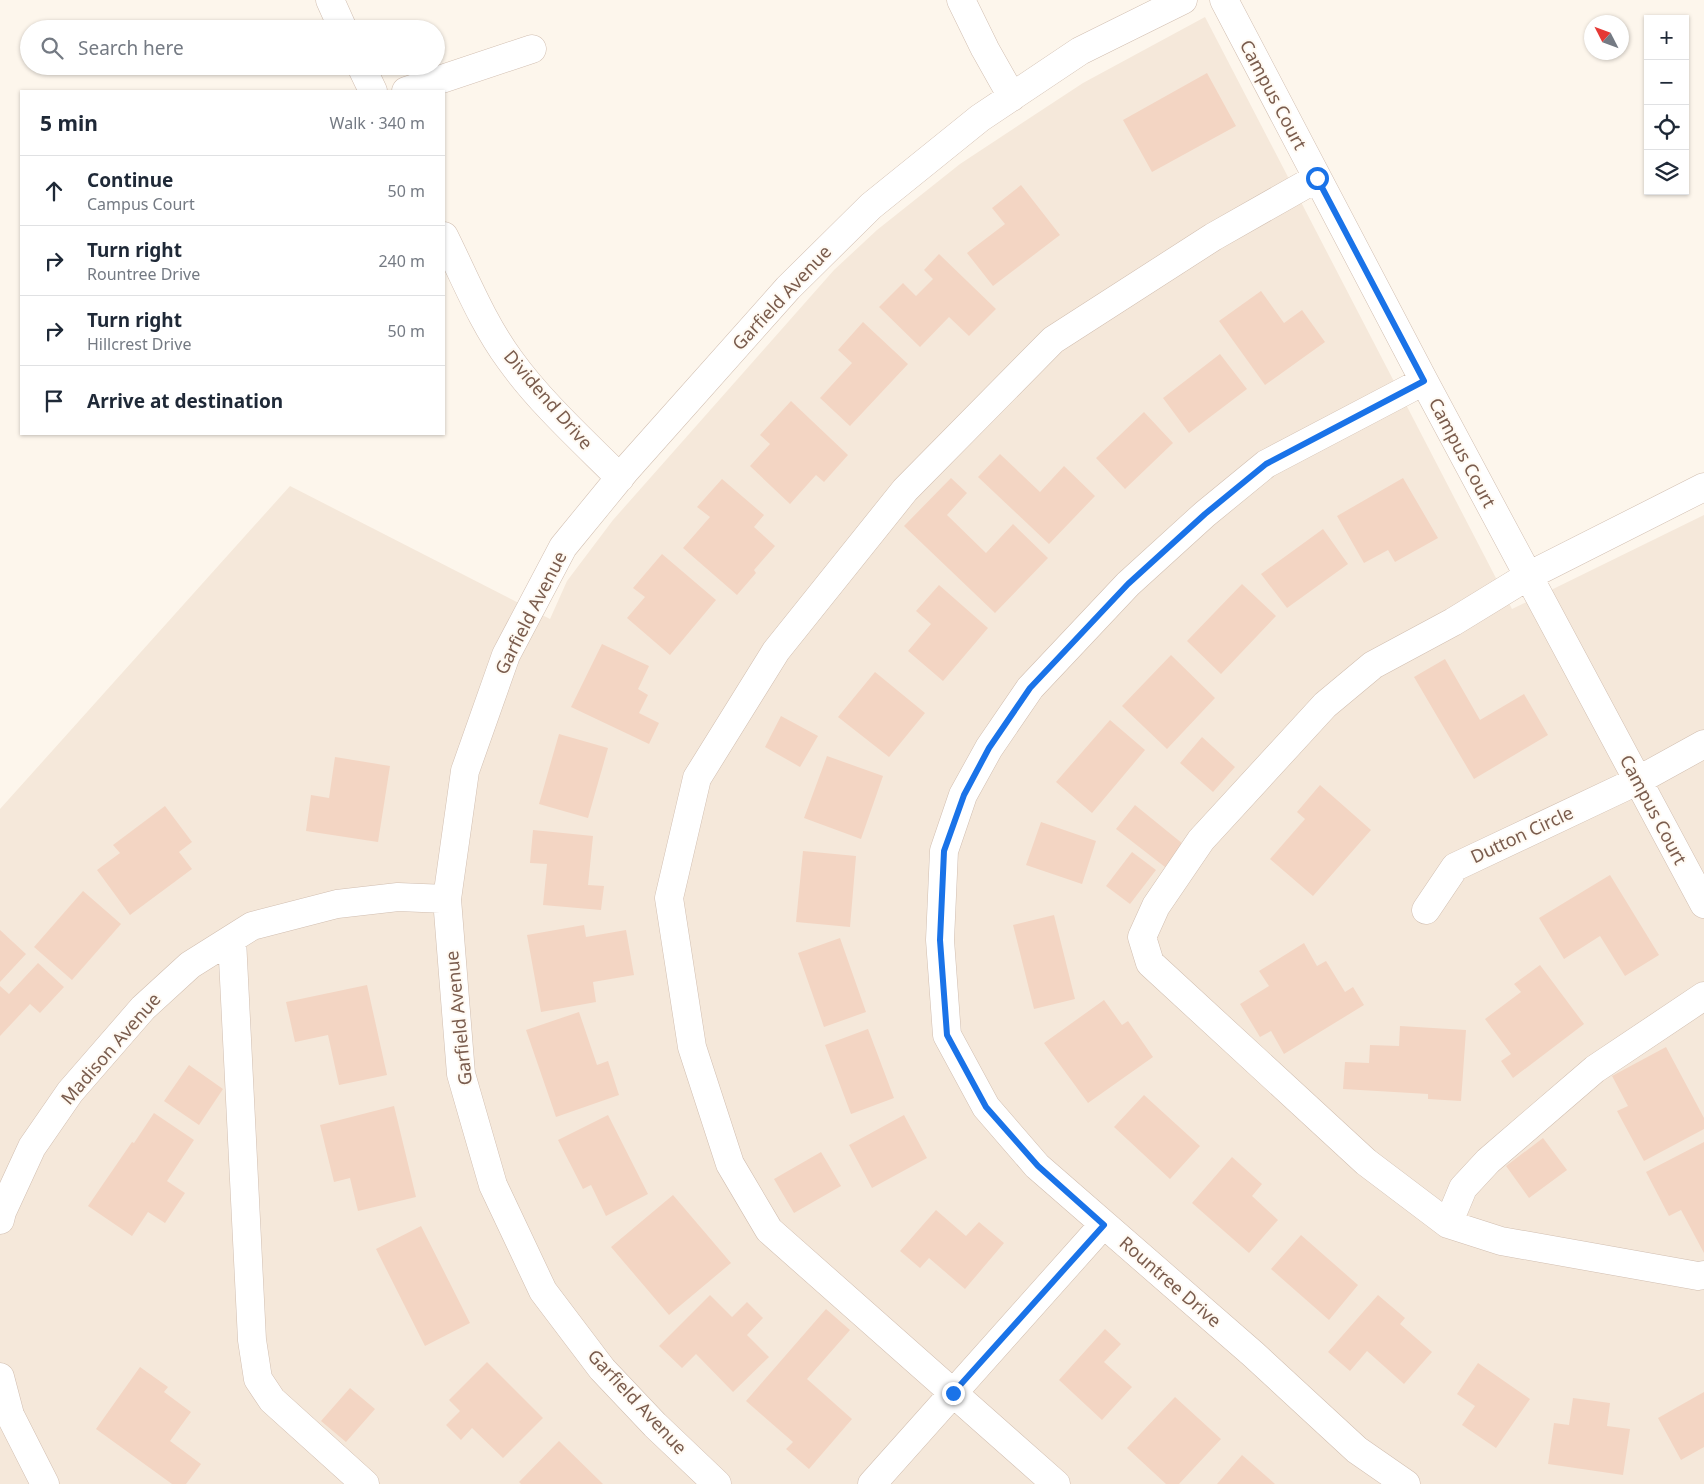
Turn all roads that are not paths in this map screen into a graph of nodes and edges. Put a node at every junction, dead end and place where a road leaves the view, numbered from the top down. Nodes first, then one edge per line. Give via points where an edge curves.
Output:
1 (330, 0) edge
2 (961, 0) edge
3 (1184, 0) edge
4 (1224, 0) edge
5 (339, 20) edge
6 (532, 49) dead end
7 (365, 75) edge
8 (373, 90) edge
9 (409, 90) edge
10 (1012, 97) junction
11 (1317, 178) junction
12 (445, 238) edge
13 (1424, 381) junction
14 (620, 478) junction
15 (1704, 487) edge
16 (1528, 576) junction
17 (1704, 744) edge
18 (1637, 781) junction
19 (447, 899) junction
20 (1704, 904) edge
21 (1426, 910) dead end
22 (232, 939) junction
23 (1704, 996) edge
24 (0, 1220) edge
25 (1448, 1224) junction
26 (1104, 1225) junction
27 (1704, 1275) edge
28 (0, 1377) edge
29 (953, 1393) junction
30 (45, 1484) edge
31 (365, 1484) edge
32 (717, 1484) edge
33 (872, 1484) edge
34 (1056, 1484) edge
35 (1406, 1484) edge

1 - 5 street
2 - 10 street
3 - 10 street, Garfield Avenue via 1080,52
4 - 11 street, Campus Court
6 - 9 street
7 - 8 street
10 - 14 street, Garfield Avenue via 980,118 871,206 788,288
11 - 13 street, Campus Court
11 - 29 street via 1213,237 1053,340 905,490 776,651 697,778 670,898 692,1046 730,1164 769,1230
12 - 14 street, Dividend Drive via 477,306 510,361
13 - 16 street, Campus Court
13 - 26 street, Rountree Drive via 1266,464 1205,514 1128,584 1030,688 989,748 964,795 944,851 940,940 947,1035 986,1107 1038,1166
14 - 19 street, Garfield Avenue via 563,547 506,655 465,772
15 - 16 street
16 - 18 street, Campus Court
16 - 25 street via 1453,622 1373,665 1325,705 1201,840 1156,906 1142,937 1150,963 1366,1162
17 - 18 street, Dutton Circle
18 - 20 street, Campus Court
18 - 21 street, Dutton Circle via 1455,867
19 - 22 street, Madison Avenue via 398,898 337,904 252,926
19 - 32 street, Garfield Avenue via 461,1074 493,1185 544,1290 602,1369
22 - 24 street, Madison Avenue via 190,965 143,1008 70,1092 32,1146
22 - 31 street via 252,1340 258,1379 272,1400
23 - 25 street via 1595,1069 1488,1161 1463,1188
25 - 27 street via 1501,1241
26 - 29 street
26 - 35 street, Rountree Drive via 1253,1354 1356,1450
28 - 30 street via 10,1415
29 - 33 street
29 - 34 street

